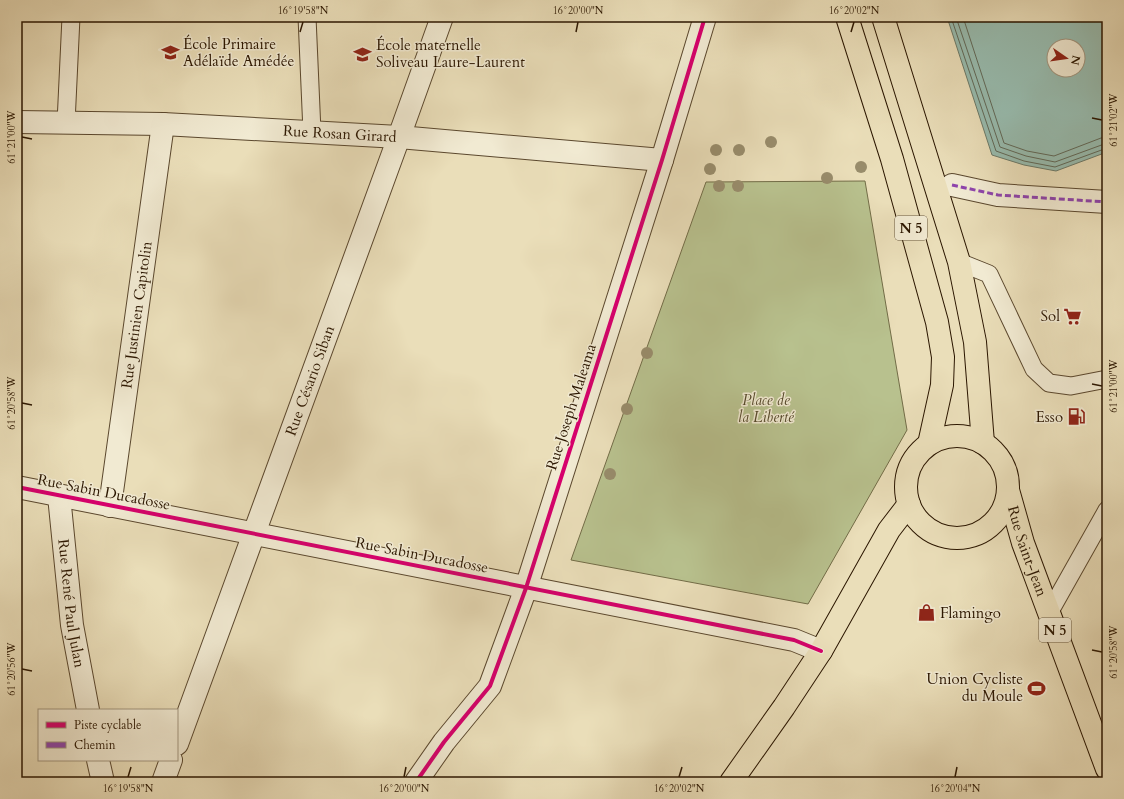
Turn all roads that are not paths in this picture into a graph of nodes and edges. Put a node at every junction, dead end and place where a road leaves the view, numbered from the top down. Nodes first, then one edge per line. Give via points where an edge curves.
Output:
1 (71, 17) edge
2 (307, 17) edge
3 (442, 17) edge
4 (706, 17) edge
5 (847, 17) edge
6 (883, 17) edge
7 (17, 122) edge
8 (66, 123) junction
9 (163, 124) junction
10 (312, 132) junction
11 (399, 137) junction
12 (662, 160) junction
13 (952, 185) dead end
14 (1107, 202) edge
15 (959, 262) junction
16 (1107, 379) edge
17 (983, 443) junction
18 (929, 444) junction
19 (17, 487) edge
20 (1008, 490) junction
21 (59, 496) junction
22 (909, 504) junction
23 (110, 506) junction
24 (1107, 510) edge
25 (253, 535) junction
26 (526, 588) junction
27 (1048, 614) junction
28 (821, 651) junction
29 (88, 709) edge
30 (178, 741) edge
31 (98, 761) edge
32 (171, 761) edge
33 (1107, 769) edge
34 (103, 782) edge
35 (163, 782) edge
36 (416, 782) edge
37 (731, 782) edge

1 - 8 lane
2 - 10 lane
3 - 11 street, Rue Césario Siban
4 - 12 street, Rue Joseph Maleama
5 - 18 main road, N 5 via 893,165 937,322 942,357 942,385
6 - 15 main road, N 5
7 - 8 street, Rue Rosan Girard
8 - 9 street, Rue Rosan Girard
9 - 10 street, Rue Rosan Girard
9 - 23 street, Rue Justinien Capitolin
10 - 11 street, Rue Rosan Girard
11 - 12 street, Rue Rosan Girard
11 - 25 street, Rue Césario Siban
12 - 26 street, Rue Joseph Maleama
13 - 14 street via 998,195
15 - 16 lane via 989,274 1034,369 1049,383 1071,386
15 - 17 main road, N 5 via 975,342
17 - 18 main road, N 5 via 956,436 942,438
17 - 20 main road, N 5 via 994,451 1002,463 1007,476
18 - 22 main road, N 5 via 917,456 909,471 906,487
19 - 21 street, Rue Sabin Ducadosse
20 - 22 main road, N 5 via 1004,506 995,522 981,533 964,538 947,538 931,531 918,520
20 - 27 main road, Rue Saint-Jean / N 5
21 - 23 street, Rue Sabin Ducadosse
21 - 29 street, Rue René Paul Julan via 72,626
22 - 28 main road via 889,530
23 - 25 street, Rue Sabin Ducadosse
24 - 27 lane
25 - 26 street, Rue Sabin Ducadosse
25 - 30 street, Rue Césario Siban
26 - 28 street, Rue Sabin Ducadosse via 794,640
26 - 36 street, Rue Joseph Maleama via 490,686 444,742
27 - 33 main road, Rue Saint-Jean / N 5
28 - 37 main road
31 - 34 street
32 - 35 street

